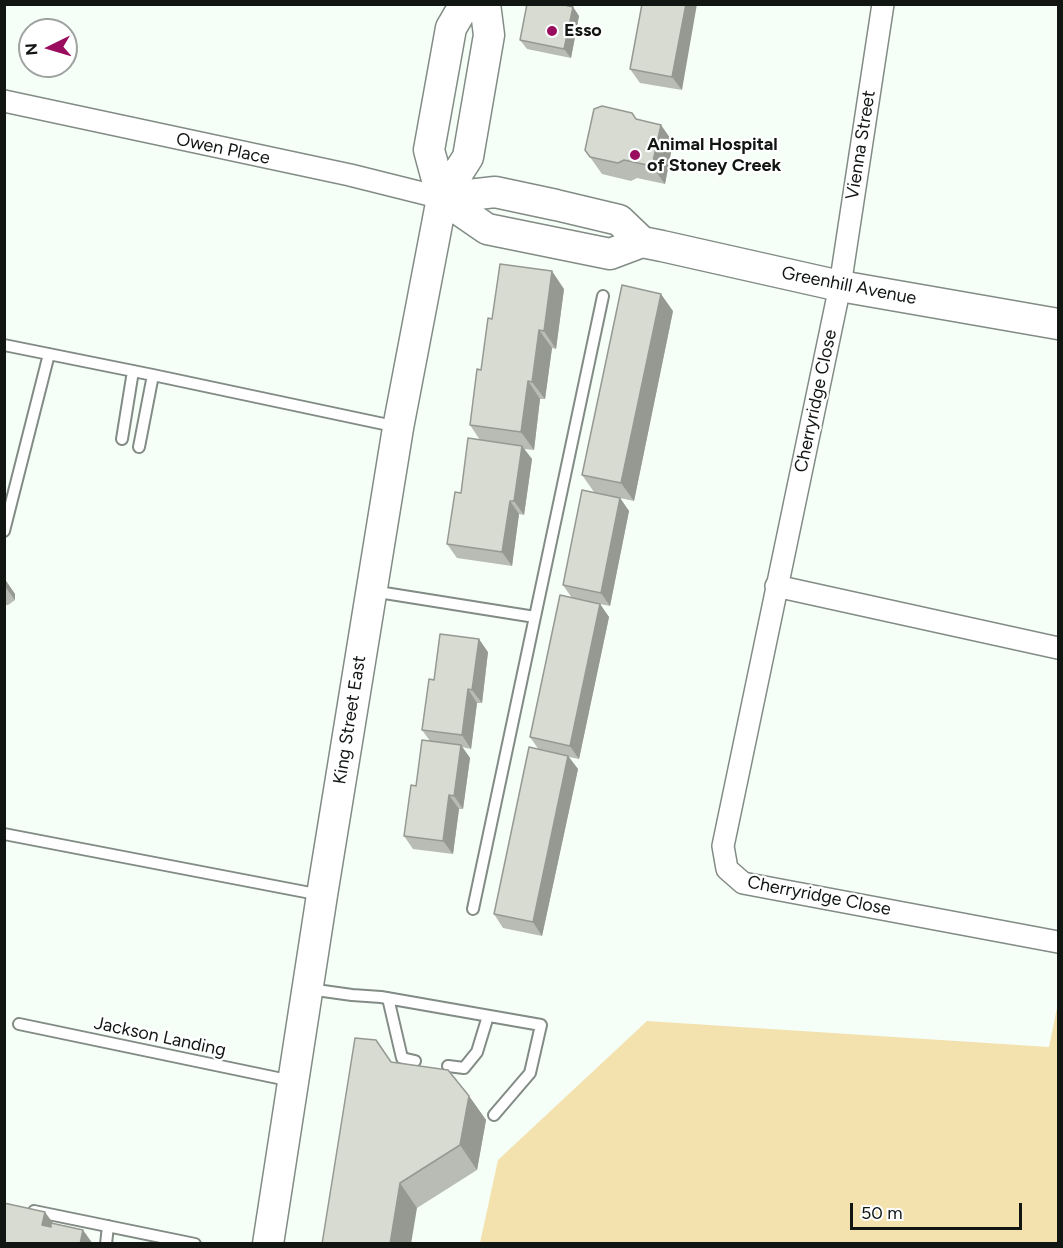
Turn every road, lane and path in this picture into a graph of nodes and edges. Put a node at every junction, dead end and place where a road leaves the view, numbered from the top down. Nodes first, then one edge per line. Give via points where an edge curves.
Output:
1 (465, 4) edge
2 (485, 4) edge
3 (883, 4) edge
4 (4, 101) edge
5 (442, 198) junction
6 (840, 286) junction
7 (603, 296) dead end
8 (1059, 324) edge
9 (4, 345) edge
10 (49, 354) junction
11 (133, 371) junction
12 (153, 375) junction
13 (398, 428) junction
14 (122, 438) dead end
15 (139, 447) dead end
16 (4, 531) edge
17 (776, 586) junction
18 (372, 591) junction
19 (535, 617) junction
20 (1059, 648) edge
21 (4, 834) edge
22 (322, 895) junction
23 (473, 909) dead end
24 (1059, 942) edge
25 (308, 989) junction
26 (388, 998) junction
27 (488, 1016) junction
28 (19, 1024) dead end
29 (415, 1061) dead end
30 (448, 1066) dead end
31 (294, 1082) junction
32 (494, 1115) dead end
33 (27, 1209) edge
34 (108, 1226) junction
35 (106, 1244) edge
36 (195, 1244) edge
37 (268, 1244) edge

1 - 5 main road, King Street East via 451,28 429,150
2 - 5 main road, King Street East via 489,35 468,157
3 - 6 street, Vienna Street
4 - 5 street, Owen Place
5 - 6 main road, Greenhill Avenue via 487,230 610,254 642,242
5 - 13 main road, King Street East
6 - 8 main road, Greenhill Avenue
6 - 17 street, Cherryridge Close
7 - 19 lane
9 - 10 lane
10 - 11 lane
10 - 16 lane
11 - 12 lane
11 - 14 lane
12 - 13 lane
12 - 15 lane
13 - 18 main road, King Street East
17 - 20 street
17 - 24 street, Cherryridge Close via 723,846 727,869 743,883
18 - 19 lane
18 - 22 main road, King Street East
19 - 23 lane
21 - 22 lane
22 - 25 main road, King Street East
25 - 26 lane
25 - 31 main road, King Street East
26 - 27 lane
26 - 29 lane via 402,1058
27 - 30 lane via 477,1052 464,1068
27 - 32 lane via 541,1025 530,1073
28 - 31 lane, Jackson Landing
31 - 37 main road, King Street East
33 - 34 lane
34 - 35 lane
34 - 36 lane

